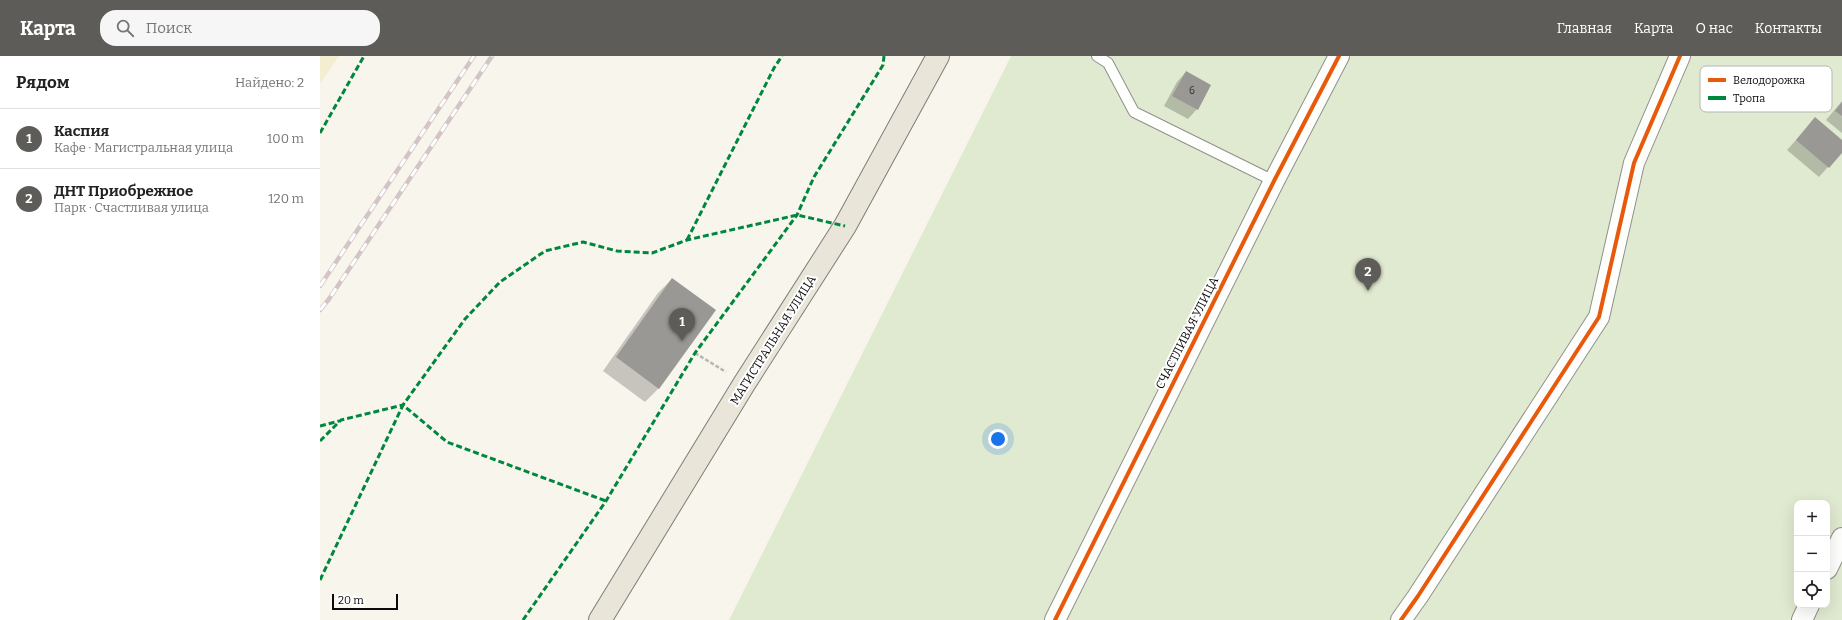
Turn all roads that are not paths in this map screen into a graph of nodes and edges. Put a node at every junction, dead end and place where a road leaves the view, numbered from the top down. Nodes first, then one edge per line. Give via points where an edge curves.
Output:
1 (938, 56) edge
2 (1097, 56) edge
3 (1339, 56) edge
4 (1680, 56) edge
5 (1274, 181) junction
6 (1842, 538) edge
7 (1830, 563) edge
8 (1808, 608) edge
9 (600, 620) edge
10 (1055, 620) edge
11 (1401, 620) edge
12 (1802, 620) edge

1 - 9 main road, МАГИСТРАЛЬНАЯ УЛИЦА via 845,226 744,384
2 - 5 lane via 1108,63 1134,112
3 - 5 street, СЧАСТЛИВАЯ УЛИЦА
4 - 11 street via 1634,163 1599,317
5 - 10 street, СЧАСТЛИВАЯ УЛИЦА
6 - 7 street
8 - 12 street

